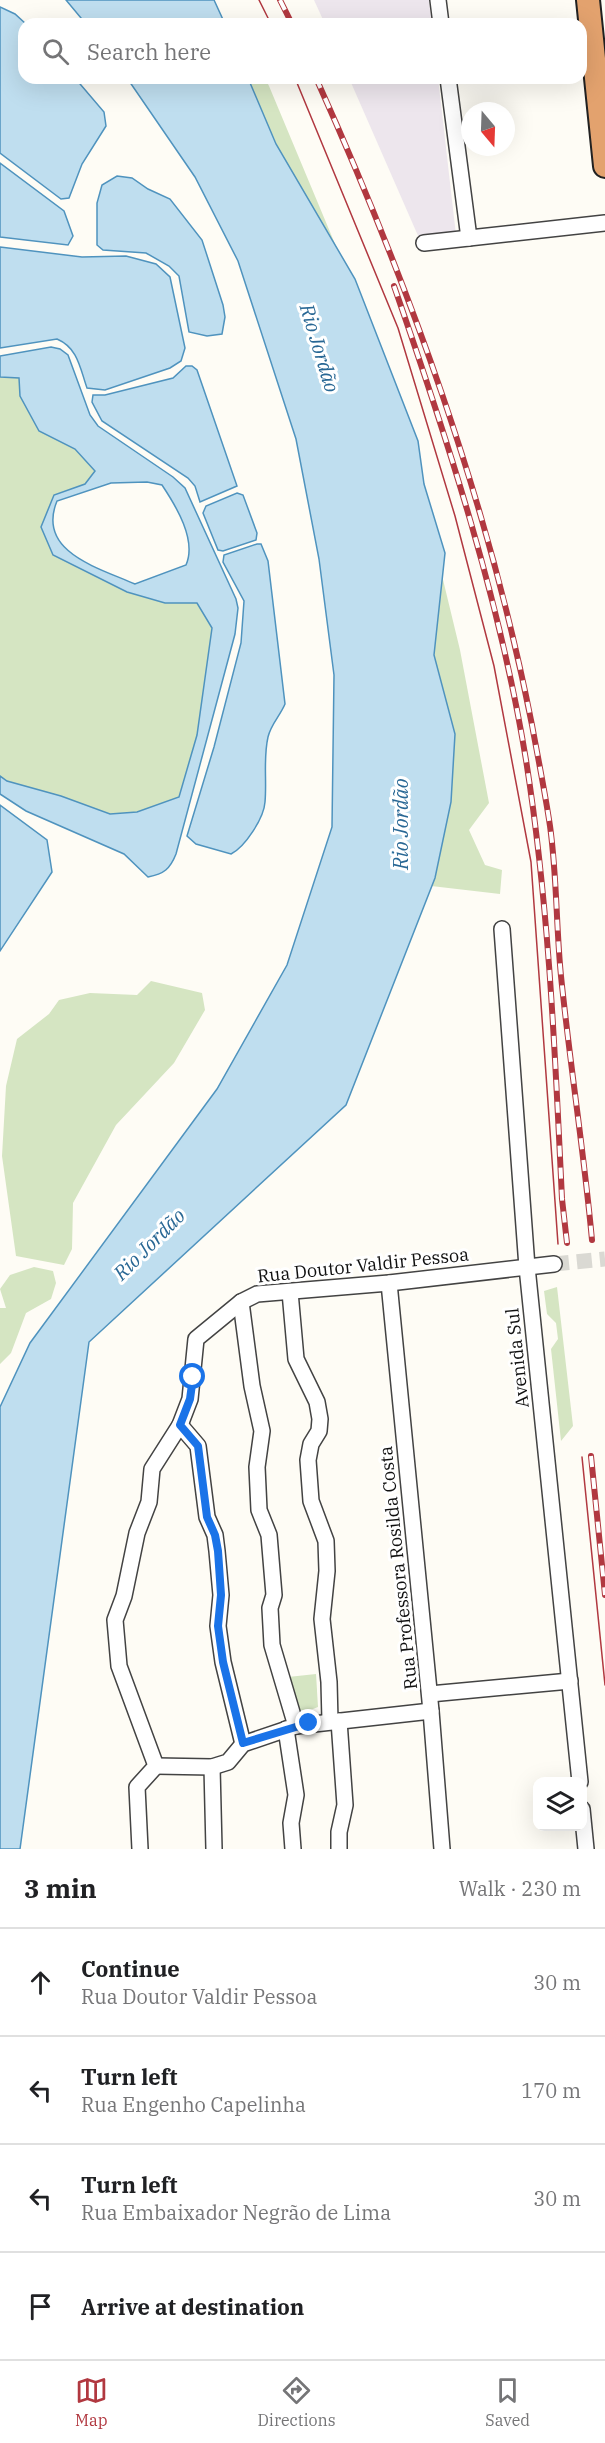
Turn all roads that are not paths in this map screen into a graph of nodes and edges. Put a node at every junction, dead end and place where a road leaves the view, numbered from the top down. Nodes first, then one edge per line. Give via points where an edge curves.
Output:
1 (438, 0) edge
2 (588, 0) edge
3 (440, 18) edge
4 (449, 84) edge
5 (605, 166) edge
6 (605, 223) edge
7 (470, 238) junction
8 (424, 243) dead end
9 (502, 929) dead end
10 (554, 1264) tunnel mouth
11 (527, 1267) junction
12 (389, 1283) junction
13 (290, 1292) junction
14 (241, 1302) junction
15 (180, 1425) junction
16 (198, 1446) junction
17 (166, 1447) junction
18 (570, 1681) junction
19 (430, 1694) junction
20 (431, 1711) junction
21 (334, 1721) junction
22 (291, 1727) junction
23 (243, 1743) junction
24 (156, 1766) junction
25 (212, 1767) junction
26 (580, 1777) edge
27 (584, 1831) edge
28 (140, 1849) edge
29 (214, 1849) edge
30 (293, 1849) edge
31 (339, 1849) edge
32 (442, 1849) edge
33 (586, 1849) edge

1 - 3 street
2 - 5 highway
4 - 7 street
6 - 7 street
7 - 8 street
9 - 11 street, Avenida Sul
10 - 11 street, Rua Doutor Valdir Pessoa
11 - 12 street, Rua Doutor Valdir Pessoa
11 - 18 street, Avenida Sul
12 - 13 street, Rua Doutor Valdir Pessoa
12 - 19 street, Rua Professora Rosilda Costa
13 - 14 street, Rua Doutor Valdir Pessoa via 257,1294
13 - 21 street via 296,1359 320,1419 308,1460 311,1501 326,1541 322,1619
14 - 15 street, Rua Doutor Valdir Pessoa via 196,1339 190,1399
14 - 22 street via 262,1431 257,1467 259,1510 269,1535 274,1595 270,1608 272,1646
15 - 16 street
15 - 17 street, Rua Doutor Valdir Pessoa
16 - 17 street
16 - 23 street via 207,1517 218,1551 221,1650
17 - 24 street, Rua Doutor Valdir Pessoa via 152,1469 151,1496 137,1533 115,1628 122,1676
18 - 19 street
18 - 26 street, Avenida Sul
19 - 20 street, Rua Professora Rosilda Costa
20 - 21 street
20 - 32 street, Rua Professora Rosilda Costa
21 - 22 street
21 - 31 street via 345,1805
22 - 23 street
22 - 30 street via 296,1795 291,1823
23 - 25 street via 228,1762
24 - 25 street
24 - 28 street via 136,1787
25 - 29 street
27 - 33 street

